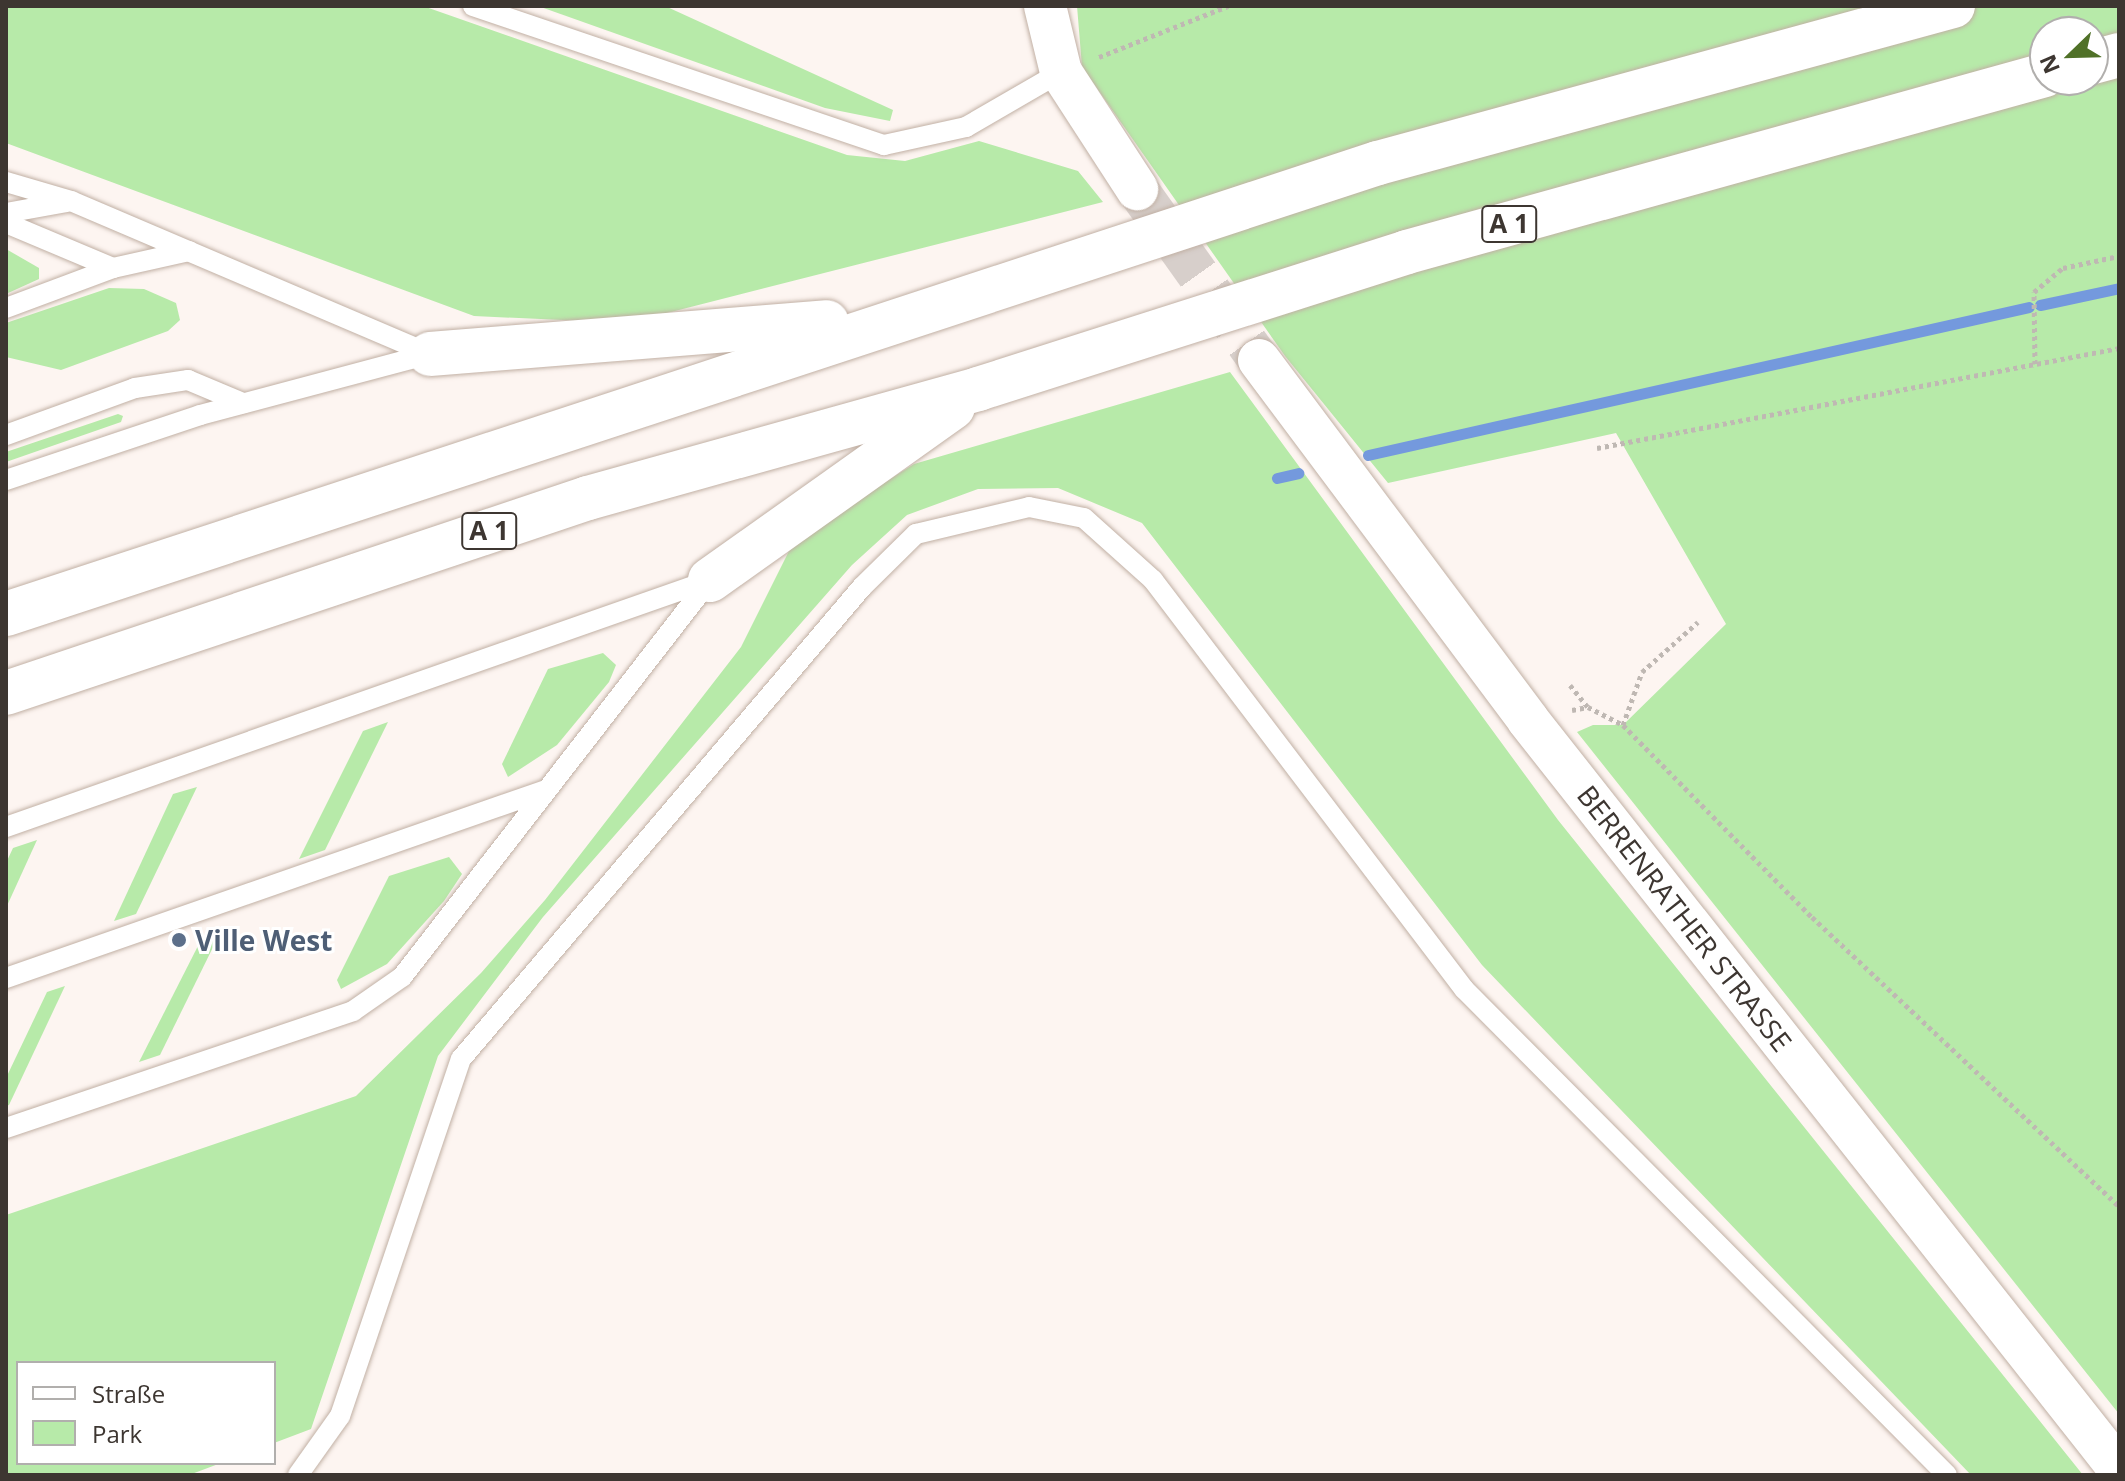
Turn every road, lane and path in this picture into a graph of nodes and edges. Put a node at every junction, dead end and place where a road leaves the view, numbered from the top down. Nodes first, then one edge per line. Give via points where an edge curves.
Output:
1 (473, 6) edge
2 (1045, 6) edge
3 (1228, 6) edge
4 (1953, 6) edge
5 (1061, 72) junction
6 (2029, 79) edge
7 (6, 182) edge
8 (1137, 189) tunnel mouth
9 (71, 201) junction
10 (6, 213) edge
11 (6, 223) edge
12 (189, 251) junction
13 (2119, 256) edge
14 (113, 268) junction
15 (6, 308) edge
16 (897, 317) junction
17 (2119, 348) edge
18 (430, 354) junction
19 (1259, 360) tunnel mouth
20 (2035, 364) junction
21 (978, 389) junction
22 (243, 403) junction
23 (6, 435) edge
24 (1597, 448) dead end
25 (6, 480) edge
26 (710, 580) junction
27 (6, 614) edge
28 (1698, 622) dead end
29 (1570, 685) dead end
30 (6, 693) edge
31 (1588, 707) dead end
32 (548, 790) junction
33 (6, 827) edge
34 (6, 978) edge
35 (6, 1128) edge
36 (2119, 1206) edge
37 (2119, 1469) edge
38 (298, 1475) edge
39 (1947, 1475) edge

1 - 5 lane via 884,145 966,127
2 - 5 street
3 - 5 path
4 - 16 highway via 1378,163
5 - 8 street
6 - 21 highway, A 1 via 1407,252
7 - 9 lane
9 - 10 lane
9 - 12 lane
11 - 14 lane
12 - 14 lane
12 - 18 lane
13 - 20 path via 2063,268 2034,292
14 - 15 lane
16 - 18 highway
16 - 27 highway
17 - 20 path
18 - 22 lane
19 - 37 street, BERRENRATHER STRASSE via 1528,720
20 - 24 path
21 - 26 highway
21 - 30 highway, A 1 via 588,498
22 - 23 lane via 188,380 135,388
22 - 25 lane
26 - 32 lane
26 - 33 lane
28 - 36 path via 1642,672 1623,725 1812,917
29 - 31 path
32 - 34 lane
32 - 35 lane via 402,977 353,1011
38 - 39 lane via 340,1416 461,1059 852,599 916,534 1029,507 1084,518 1153,580 1464,989

